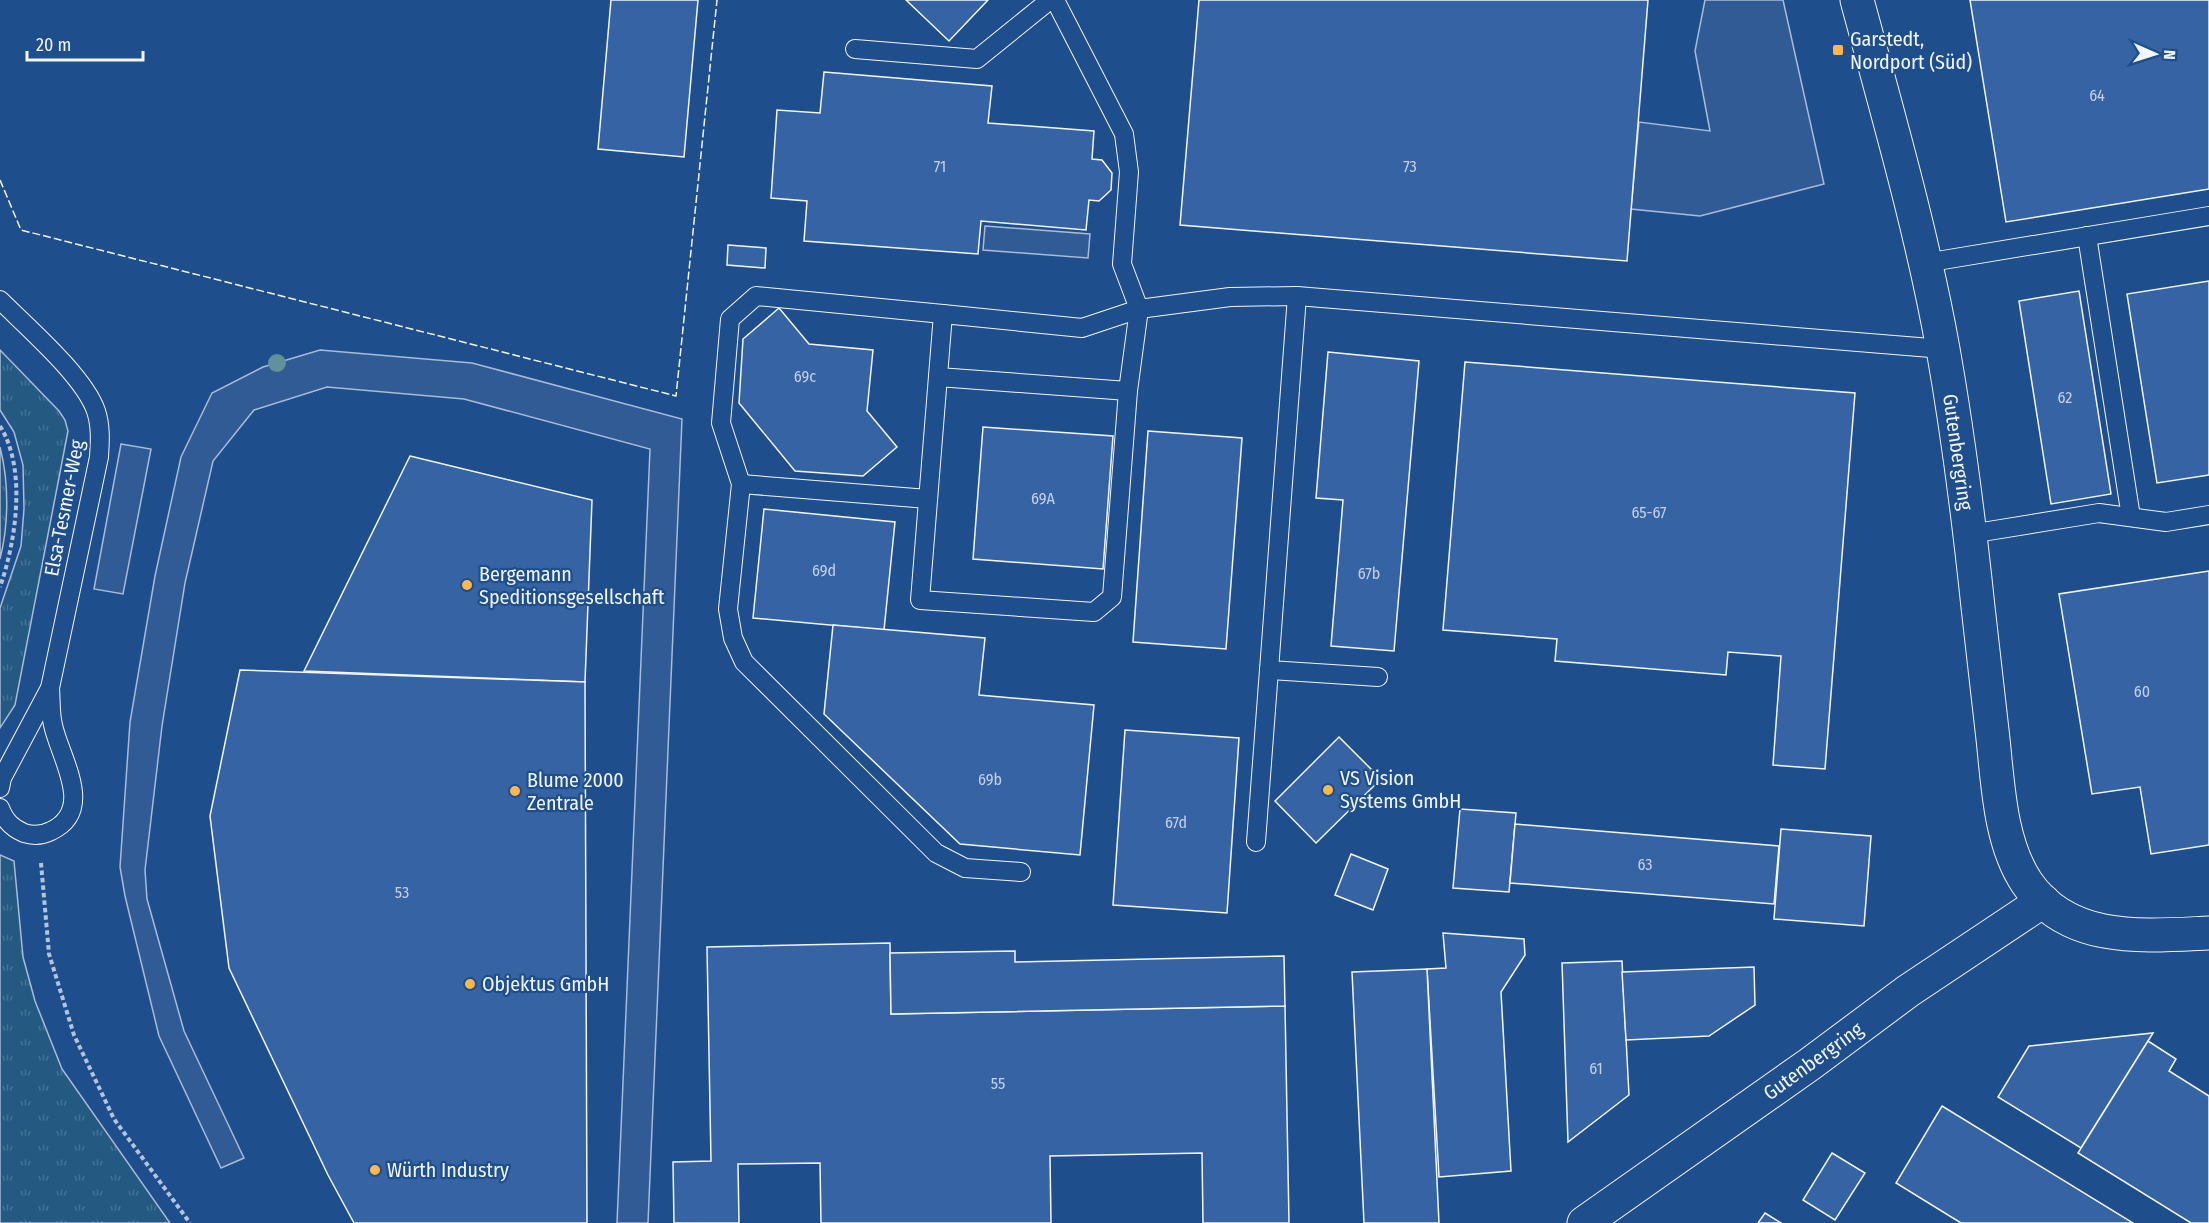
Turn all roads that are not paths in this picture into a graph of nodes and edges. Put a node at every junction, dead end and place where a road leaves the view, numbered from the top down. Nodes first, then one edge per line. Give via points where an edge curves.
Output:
1 (1050, 0) edge
2 (1055, 0) edge
3 (1857, 0) edge
4 (855, 49) dead end
5 (2209, 216) edge
6 (2087, 236) junction
7 (1925, 263) junction
8 (1297, 296) junction
9 (0, 300) edge
10 (1139, 309) junction
11 (943, 314) junction
12 (1943, 349) junction
13 (938, 378) junction
14 (1128, 391) junction
15 (741, 484) junction
16 (928, 499) junction
17 (2209, 515) edge
18 (2131, 517) junction
19 (1970, 534) junction
20 (1269, 670) junction
21 (1378, 677) dead end
22 (50, 688) junction
23 (0, 788) edge
24 (0, 808) edge
25 (1256, 842) dead end
26 (1021, 872) dead end
27 (2043, 901) junction
28 (2209, 933) edge
29 (1584, 1223) edge

1 - 4 lane via 977,59
2 - 10 lane via 1124,134 1129,172 1122,264
3 - 7 street, Gutenbergring
5 - 6 lane
6 - 7 lane
6 - 18 lane
7 - 12 street, Gutenbergring
8 - 10 lane via 1230,297
8 - 12 lane
8 - 20 lane
9 - 22 lane, Elsa-Tesmer-Weg via 88,394 101,433
10 - 11 lane via 1082,328
10 - 14 lane
11 - 13 lane
11 - 15 lane via 756,296 730,319 721,423
12 - 19 street, Gutenbergring
13 - 14 lane
13 - 16 lane
14 - 16 lane via 1112,597 1094,612 920,600
15 - 16 lane
15 - 26 lane via 728,609 733,638 744,662 936,853 965,868
17 - 18 lane via 2166,522
18 - 19 lane via 2099,513
19 - 27 street, Gutenbergring via 2001,813 2016,864
20 - 21 lane
20 - 25 lane
22 - 23 lane, Elsa-Tesmer-Weg
22 - 24 lane, Elsa-Tesmer-Weg via 52,724 75,796 70,816 44,834 29,835 14,829
27 - 28 street, Gutenbergring via 2060,915 2109,933 2139,937
27 - 29 street, Gutenbergring via 1908,991

